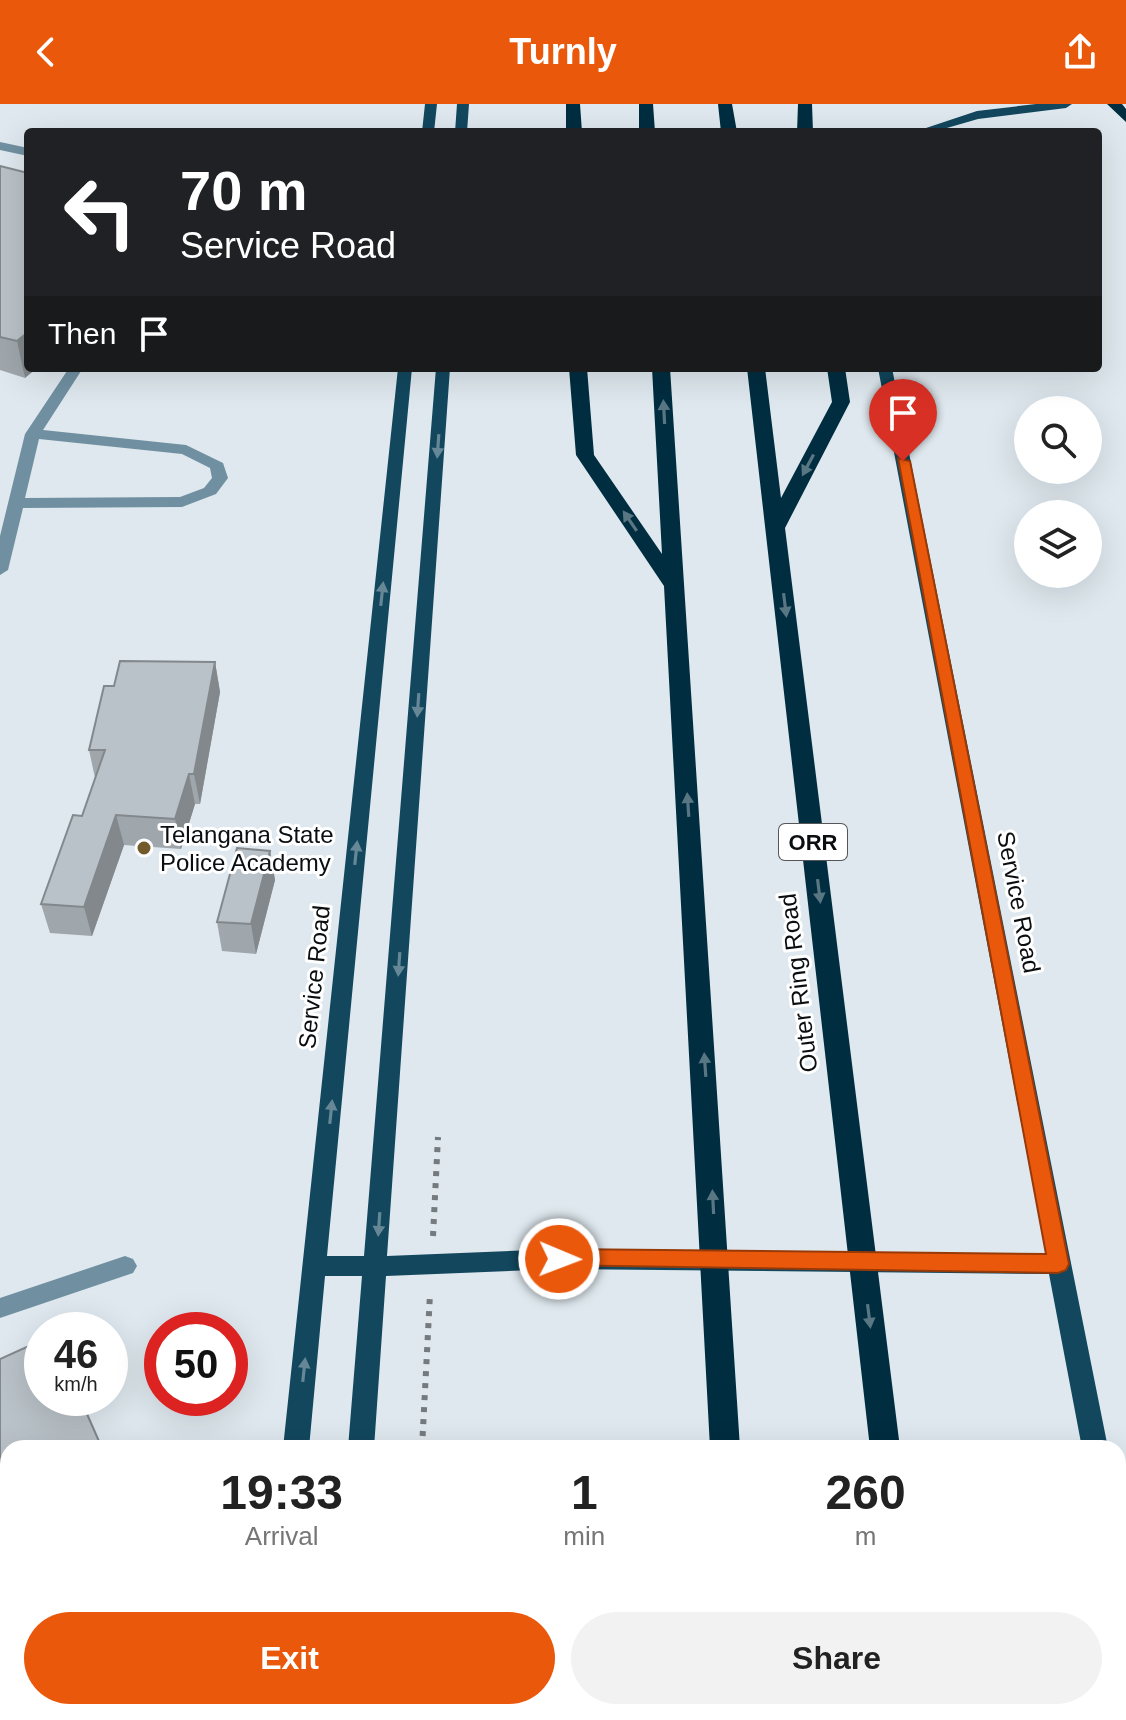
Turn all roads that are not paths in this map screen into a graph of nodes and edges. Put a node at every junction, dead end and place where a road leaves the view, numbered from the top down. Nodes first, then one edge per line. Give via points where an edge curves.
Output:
1 (431, 104) edge
2 (463, 104) edge
3 (573, 104) edge
4 (646, 104) edge
5 (725, 104) edge
6 (805, 104) edge
7 (1066, 104) edge
8 (1114, 104) edge
9 (1126, 118) edge
10 (428, 128) edge
11 (461, 128) edge
12 (574, 128) edge
13 (647, 128) edge
14 (728, 128) edge
15 (805, 128) edge
16 (933, 128) edge
17 (0, 146) edge
18 (24, 151) edge
19 (73, 372) edge
20 (405, 372) edge
21 (443, 372) edge
22 (578, 372) edge
23 (661, 372) edge
24 (756, 372) edge
25 (837, 372) edge
26 (886, 372) edge
27 (33, 434) junction
28 (14, 503) junction
29 (775, 528) junction
30 (0, 570) edge
31 (674, 586) junction
32 (1058, 1264) junction
33 (125, 1266) dead end
34 (315, 1266) junction
35 (376, 1267) junction
36 (0, 1308) edge
37 (297, 1440) edge
38 (362, 1440) edge
39 (725, 1440) edge
40 (884, 1440) edge
41 (1093, 1440) edge

1 - 10 main road
2 - 11 main road
3 - 12 highway
4 - 13 highway
5 - 14 highway
6 - 15 highway
7 - 16 main road via 977,115
8 - 9 highway
17 - 18 lane
19 - 27 lane
34 -> 20 main road, Service Road
21 -> 35 main road
31 -> 22 highway via 585,455
31 -> 23 highway
24 - 29 highway, Outer Ring Road / ORR
25 -> 29 highway via 841,402
26 - 32 main road, Service Road
27 - 28 lane
27 - 28 lane via 186,450 217,466 220,478 210,491 182,502
28 - 30 lane
29 -> 40 highway, Outer Ring Road / ORR
39 -> 31 highway
32 - 35 main road via 559,1259
32 - 41 main road, Service Road
33 - 36 lane
34 - 35 main road
37 -> 34 main road, Service Road
35 - 38 main road

